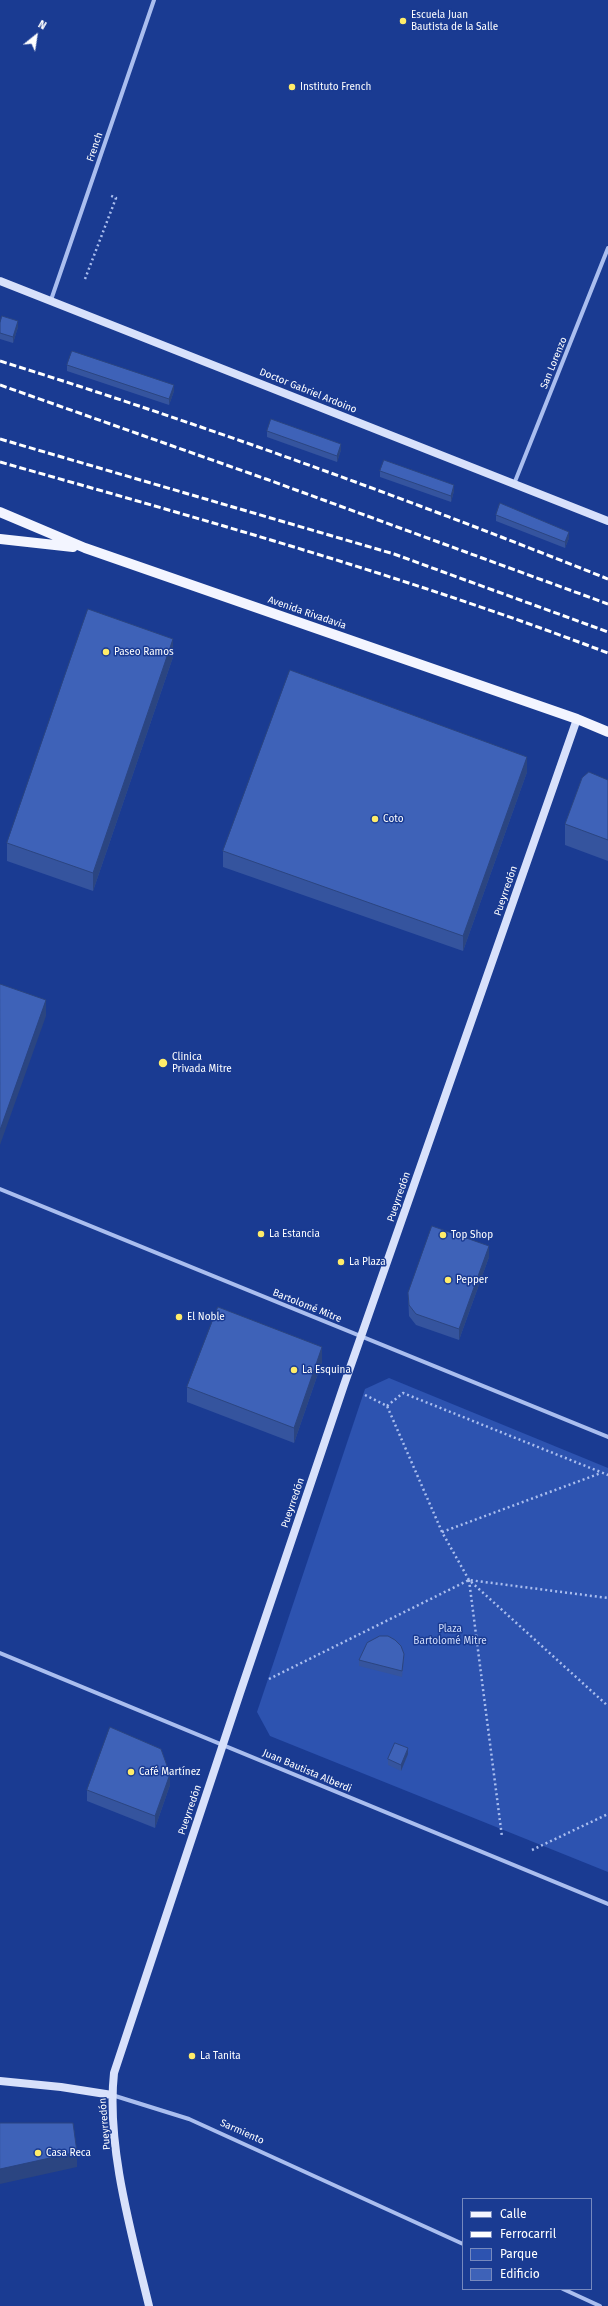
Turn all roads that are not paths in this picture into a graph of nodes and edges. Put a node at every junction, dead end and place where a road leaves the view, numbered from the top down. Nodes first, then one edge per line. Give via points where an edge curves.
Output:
1 (154, 0) edge
2 (608, 248) edge
3 (0, 281) edge
4 (51, 300) junction
5 (514, 484) junction
6 (0, 512) edge
7 (608, 521) edge
8 (0, 539) edge
9 (84, 548) junction
10 (577, 719) junction
11 (608, 732) edge
12 (0, 1189) edge
13 (361, 1337) junction
14 (608, 1437) edge
15 (0, 1653) edge
16 (223, 1745) junction
17 (608, 1904) edge
18 (0, 2081) edge
19 (112, 2095) junction
20 (462, 2244) edge
21 (565, 2290) edge
22 (149, 2306) edge
23 (600, 2306) edge

1 - 4 street, French
2 - 5 street, San Lorenzo
3 - 4 street, Doctor Gabriel Ardoino
4 - 5 street, Doctor Gabriel Ardoino
5 - 7 street, Doctor Gabriel Ardoino
6 - 9 main road, Avenida Rivadavia
8 - 9 main road
9 - 10 main road, Avenida Rivadavia
10 - 11 main road, Avenida Rivadavia
10 - 13 street, Pueyrredón
12 - 13 street, Bartolomé Mitre
13 - 14 street, Bartolomé Mitre
13 - 16 street, Pueyrredón
15 - 16 street, Juan Bautista Alberdi
16 - 17 street, Juan Bautista Alberdi
16 - 19 street, Pueyrredón via 126,2032 114,2073
18 - 19 street, Sarmiento
19 - 20 street, Sarmiento via 189,2119
19 - 22 street, Pueyrredón via 117,2155
21 - 23 street

